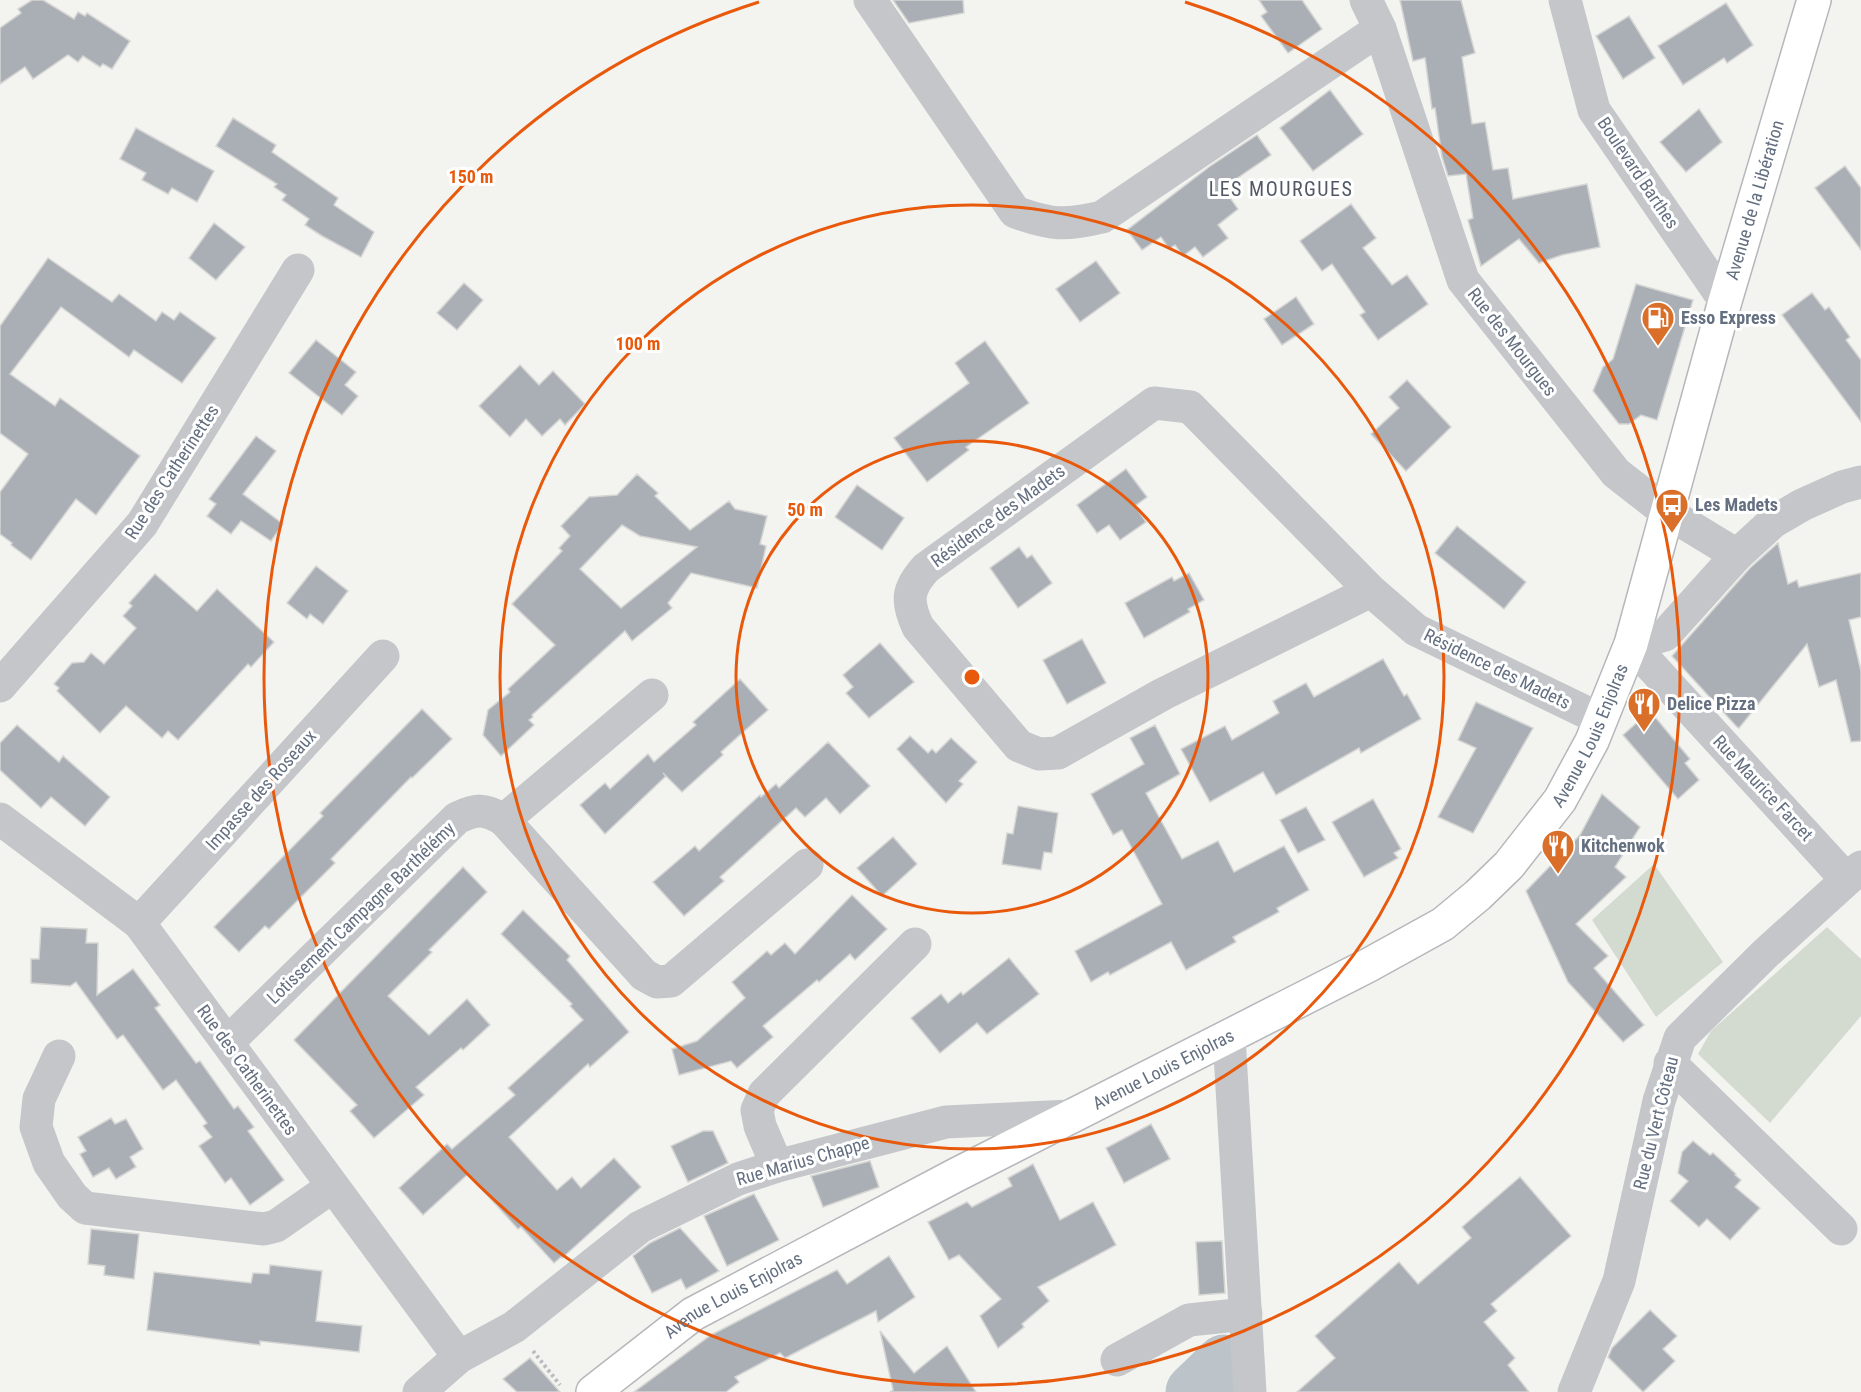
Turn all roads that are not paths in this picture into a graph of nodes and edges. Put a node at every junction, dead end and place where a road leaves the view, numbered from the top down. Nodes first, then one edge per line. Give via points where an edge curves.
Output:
1 (870, 0) edge
2 (1366, 0) edge
3 (1565, 0) edge
4 (1814, 0) edge
5 (1380, 29) junction
6 (298, 270) dead end
7 (1725, 301) junction
8 (1861, 482) edge
9 (1666, 512) junction
10 (1737, 555) junction
11 (1371, 591) junction
12 (1630, 644) junction
13 (383, 656) dead end
14 (0, 686) edge
15 (652, 695) dead end
16 (1600, 719) junction
17 (0, 819) edge
18 (504, 820) junction
19 (807, 865) dead end
20 (1854, 873) edge
21 (139, 923) junction
22 (915, 944) dead end
23 (1229, 1037) junction
24 (228, 1042) junction
25 (59, 1056) dead end
26 (1670, 1064) junction
27 (1071, 1116) junction
28 (777, 1166) junction
29 (332, 1187) junction
30 (1841, 1229) dead end
31 (1246, 1314) junction
32 (459, 1357) junction
33 (1117, 1360) dead end
34 (419, 1392) edge
35 (593, 1392) edge
36 (1250, 1392) edge
37 (1574, 1392) edge

1 - 5 street via 1015,212 1041,221 1070,224 1102,217
2 - 5 street, Rue des Mourgues
3 - 7 street, Boulevard Barthes via 1594,110
4 - 7 main road, Avenue de la Libération
5 - 9 street, Rue des Mourgues via 1463,280 1616,473
6 - 14 street, Rue des Catherinettes via 142,524
7 - 9 main road, Avenue de la Libération
8 - 10 street via 1842,487 1783,516
9 - 10 street, Rue des Mourgues
9 - 12 main road, Avenue de la Libération
10 - 12 street via 1665,635
11 - 11 street, Résidence des Madets via 1163,694 1058,753 1039,754 1019,746 918,627 910,609 915,580 927,568 1154,402 1190,407
11 - 16 street, Résidence des Madets via 1416,630
12 - 16 main road, Avenue Louis Enjolras
12 - 20 street, Rue Maurice Farcet
13 - 21 street, Impasse des Roseaux
15 - 18 street
16 - 23 main road, Avenue Louis Enjolras via 1560,800 1509,865 1478,895 1443,924
17 - 21 street, Rue des Catherinettes
18 - 19 street, Lotissement Campagne Barthélémy via 644,975 657,982 671,981
18 - 24 street, Lotissement Campagne Barthélémy via 489,811 473,811 457,819
20 - 26 street, Rue du Vert Côteau via 1680,1038
21 - 24 street, Rue des Catherinettes
22 - 28 street via 764,1094 757,1110
23 - 27 main road, Avenue Louis Enjolras
23 - 31 street
24 - 29 street, Rue des Catherinettes
25 - 29 street via 39,1099 36,1127 49,1163 85,1208 264,1229 276,1226
26 - 30 street
26 - 37 street, Rue du Vert Côteau via 1619,1281
27 - 28 street, Rue Marius Chappe via 946,1122
27 - 35 main road, Avenue Louis Enjolras via 693,1314
28 - 32 street, Rue Marius Chappe via 738,1179 640,1227 514,1327
29 - 32 street, Rue des Catherinettes
31 - 33 street via 1189,1320
31 - 36 street
32 - 34 street, Rue Marius Chappe

